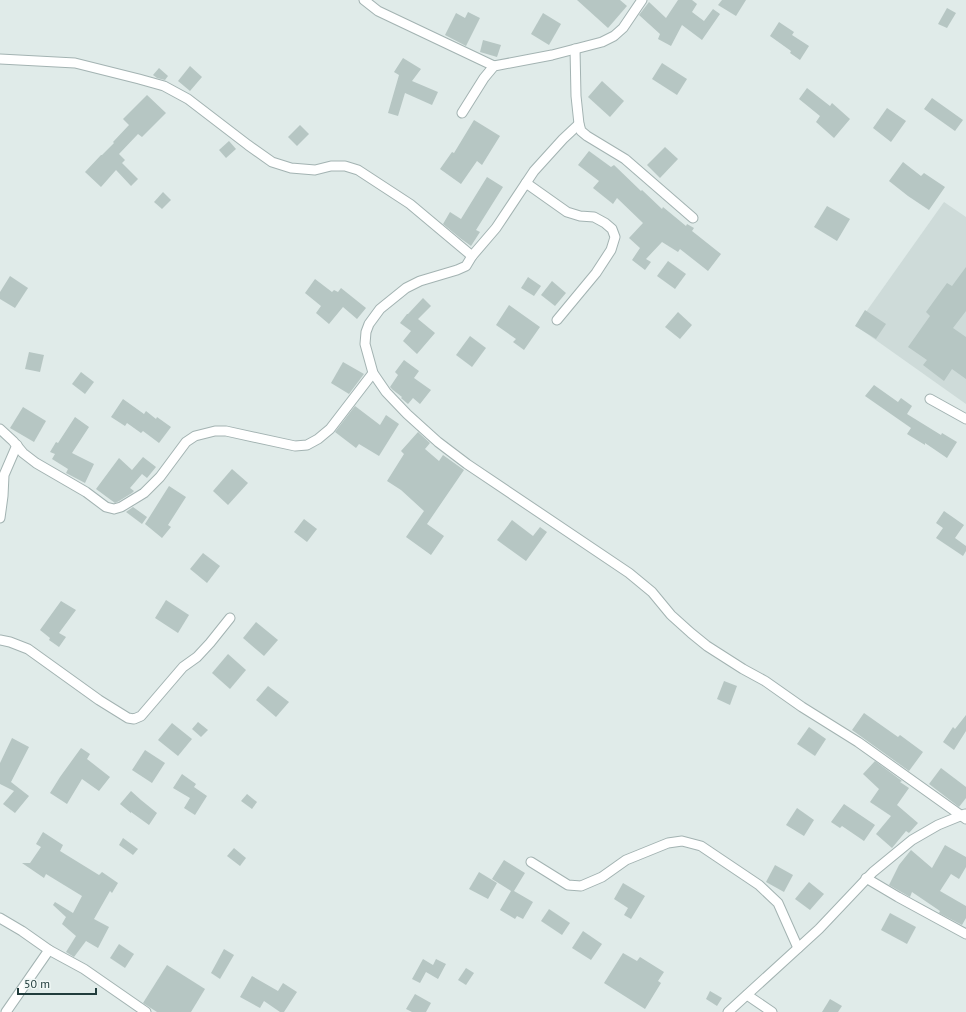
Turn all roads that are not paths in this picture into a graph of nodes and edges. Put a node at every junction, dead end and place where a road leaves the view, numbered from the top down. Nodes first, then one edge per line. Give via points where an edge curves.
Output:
1 (364, 0) edge
2 (640, 1) edge
3 (575, 49) junction
4 (0, 59) edge
5 (494, 66) junction
6 (462, 113) dead end
7 (578, 124) junction
8 (526, 183) junction
9 (693, 218) dead end
10 (472, 256) junction
11 (557, 320) dead end
12 (373, 373) junction
13 (930, 399) dead end
14 (966, 419) edge
15 (0, 428) edge
16 (17, 445) junction
17 (0, 518) edge
18 (230, 618) dead end
19 (0, 640) edge
20 (964, 816) edge
21 (531, 862) dead end
22 (866, 878) junction
23 (0, 918) edge
24 (966, 934) edge
25 (798, 948) junction
26 (49, 950) junction
27 (746, 995) junction
28 (6, 1012) edge
29 (146, 1012) edge
30 (728, 1012) edge
31 (772, 1012) edge

1 - 5 street via 378,11
2 - 3 street via 623,28 614,36
3 - 5 street
3 - 7 street
4 - 10 street via 75,63 164,86 188,100 272,162 291,168 314,170 345,166 358,170 410,204
5 - 6 street
7 - 8 street
7 - 9 street via 587,136 625,159
8 - 10 street via 496,228
8 - 11 street via 568,212 594,217 605,223 612,229 615,237 611,250 596,273
10 - 12 street via 466,266 420,281 406,288 380,309 366,332 365,344
12 - 16 street via 330,429 318,439 295,446 226,431 195,436 186,442 160,477 144,493 114,509 106,507 86,492 36,463
12 - 20 street via 386,392 438,442 629,573 707,646 858,742
13 - 14 street
15 - 16 street
16 - 17 street via 4,475
18 - 19 street via 210,643 183,667 141,716 134,719 99,700 28,649
20 - 22 street via 938,825 912,840
21 - 25 street via 568,885 581,886 602,877 626,860 668,843 682,841 701,846 759,885 778,902
22 - 24 street
22 - 25 street
23 - 26 street
25 - 27 street
26 - 28 street
26 - 29 street via 84,969
27 - 30 street
27 - 31 street

